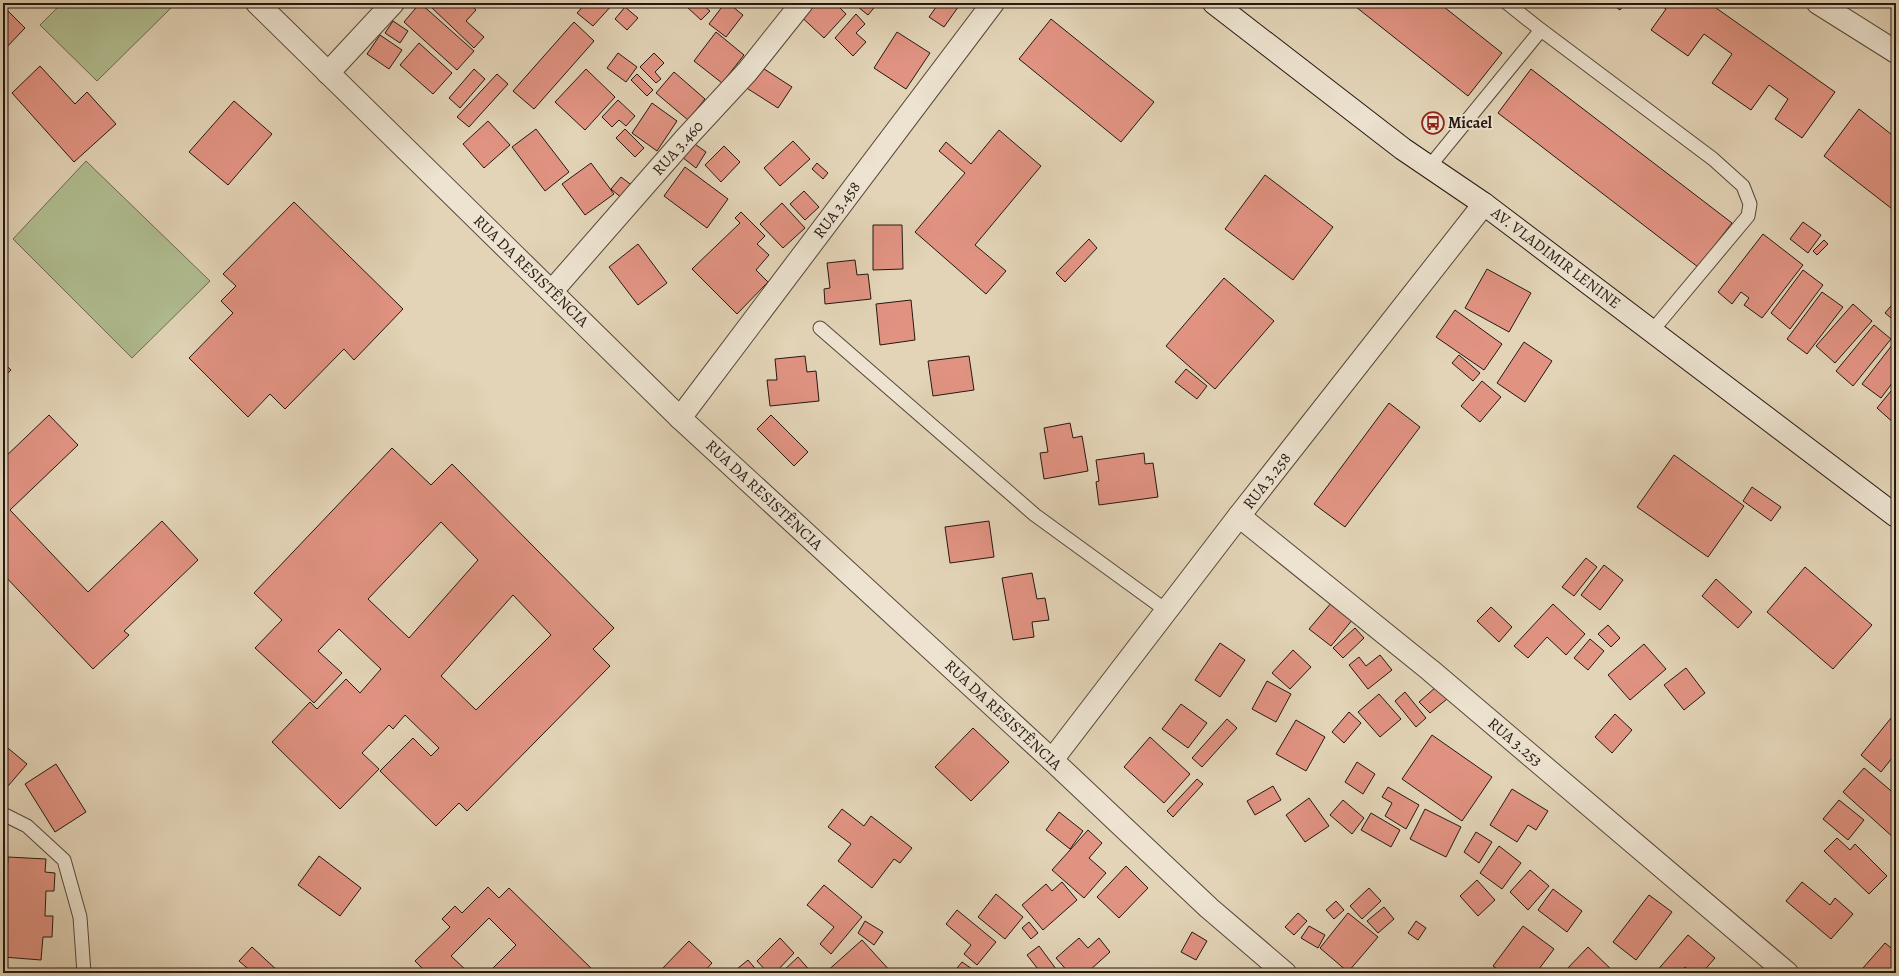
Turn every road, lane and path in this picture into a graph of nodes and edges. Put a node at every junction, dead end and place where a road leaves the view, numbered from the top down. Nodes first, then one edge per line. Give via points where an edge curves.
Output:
1 (257, 3) edge
2 (393, 3) edge
3 (802, 3) edge
4 (993, 3) edge
5 (1214, 3) edge
6 (1507, 3) edge
7 (1821, 4) edge
8 (1541, 30) junction
9 (1896, 52) edge
10 (328, 73) junction
11 (1428, 167) junction
12 (1484, 204) junction
13 (552, 291) junction
14 (820, 328) dead end
15 (1652, 331) junction
16 (680, 418) junction
17 (1239, 516) junction
18 (1896, 516) edge
19 (1167, 611) junction
20 (1052, 760) junction
21 (3, 814) edge
22 (84, 973) edge
23 (1285, 973) edge
24 (1787, 973) edge

1 - 10 street, RUA DA RESISTÊNCIA
2 - 10 street
3 - 13 street, RUA 3.460 via 747,72
4 - 16 street, RUA 3.458
5 - 11 street, AV. VLADIMIR LENINE
6 - 8 lane
7 - 9 street
8 - 11 lane
8 - 15 lane via 1713,159 1743,186 1750,204 1748,216
10 - 13 street, RUA DA RESISTÊNCIA
11 - 12 street, AV. VLADIMIR LENINE
12 - 15 street, AV. VLADIMIR LENINE
12 - 17 street, RUA 3.258
13 - 16 street, RUA DA RESISTÊNCIA
14 - 19 lane via 1035,515
15 - 18 street, AV. VLADIMIR LENINE
16 - 20 street, RUA DA RESISTÊNCIA
17 - 19 street, RUA 3.258
17 - 24 street, RUA 3.253 via 1436,675
19 - 20 street, RUA 3.258
20 - 23 street, RUA DA RESISTÊNCIA via 1209,908
21 - 22 lane via 28,826 64,860 80,917

